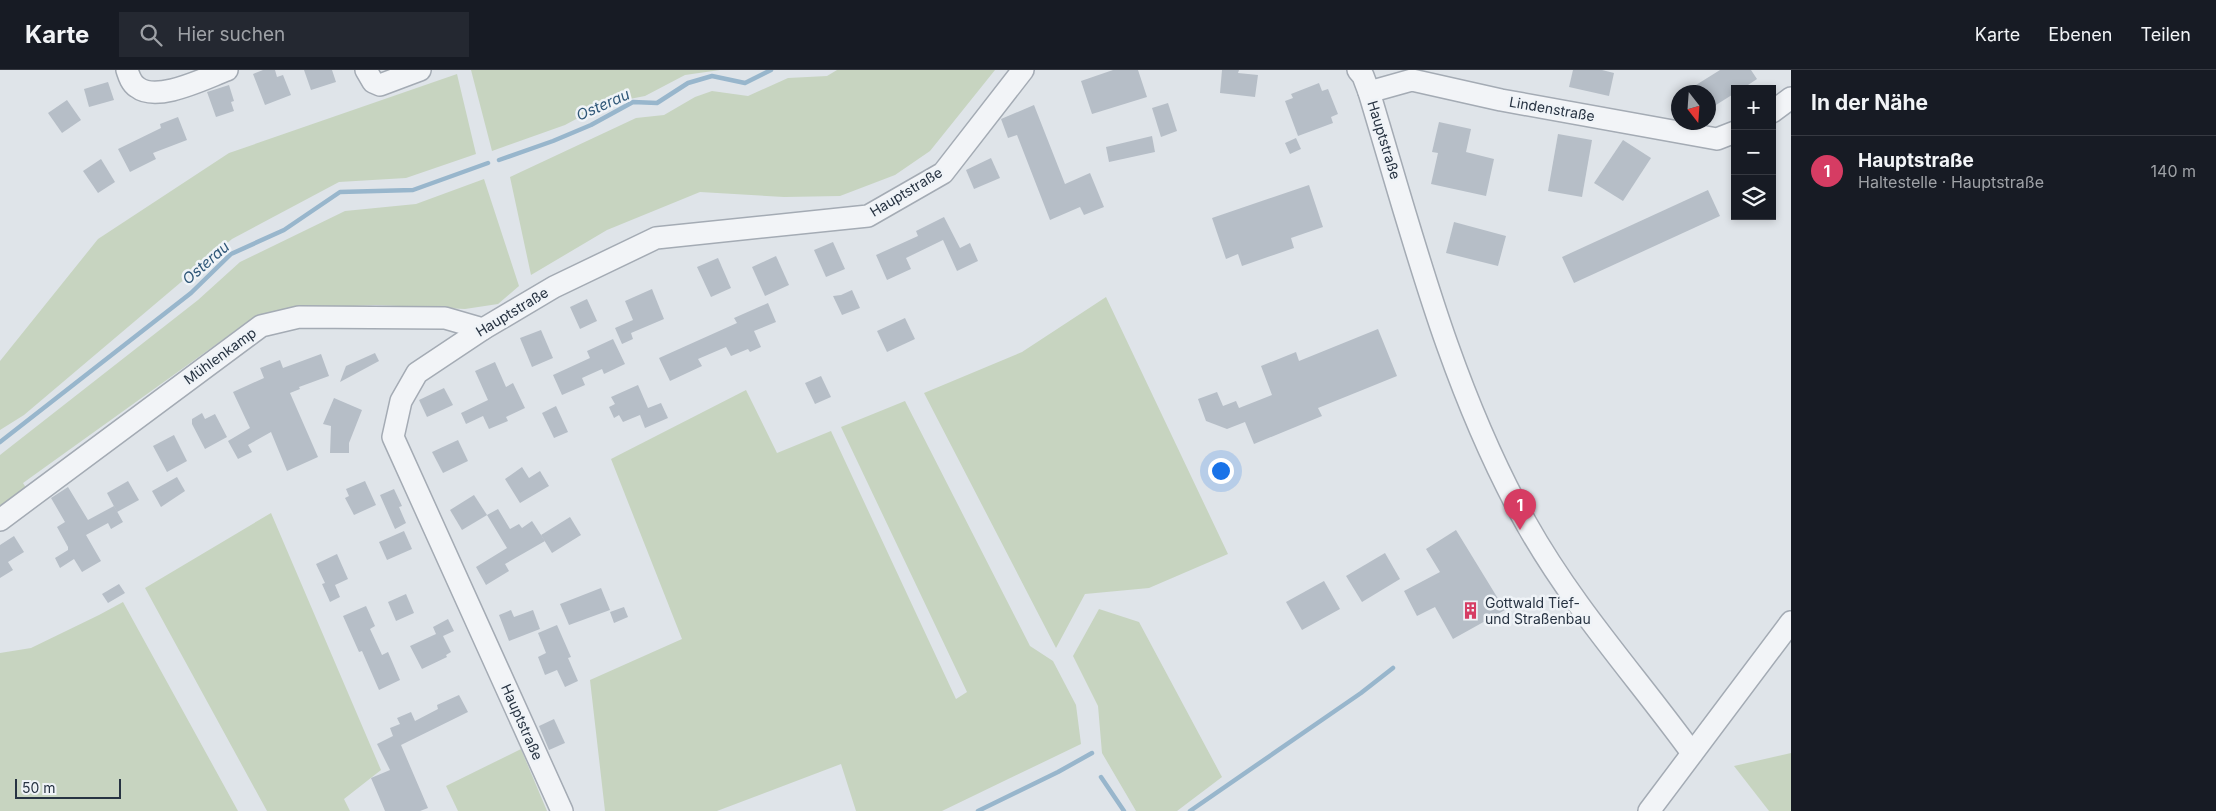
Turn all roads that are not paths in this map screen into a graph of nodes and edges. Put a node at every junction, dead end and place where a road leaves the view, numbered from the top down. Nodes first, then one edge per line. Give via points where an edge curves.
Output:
1 (127, 70) edge
2 (227, 70) edge
3 (366, 70) edge
4 (420, 70) edge
5 (1023, 70) edge
6 (1358, 70) edge
7 (1369, 92) junction
8 (1791, 98) edge
9 (1776, 109) edge
10 (1731, 133) edge
11 (483, 329) junction
12 (0, 520) edge
13 (1791, 622) edge
14 (1692, 752) junction
15 (562, 811) edge
16 (1649, 811) edge

1 - 2 street via 137,88 148,92 178,88
3 - 4 street via 373,82 380,85
5 - 11 street, Hauptstraße via 943,173 868,216 656,238 554,287
6 - 7 street, Hauptstraße
7 - 10 street, Lindenstraße via 1412,80 1501,100 1718,138
7 - 14 street, Hauptstraße via 1437,314 1465,395 1497,468 1527,525 1591,624
8 - 9 street
11 - 12 street, Mühlenkamp via 445,318 299,317 261,326
11 - 15 street, Hauptstraße via 417,373 402,401 393,436
13 - 14 street
14 - 16 street

